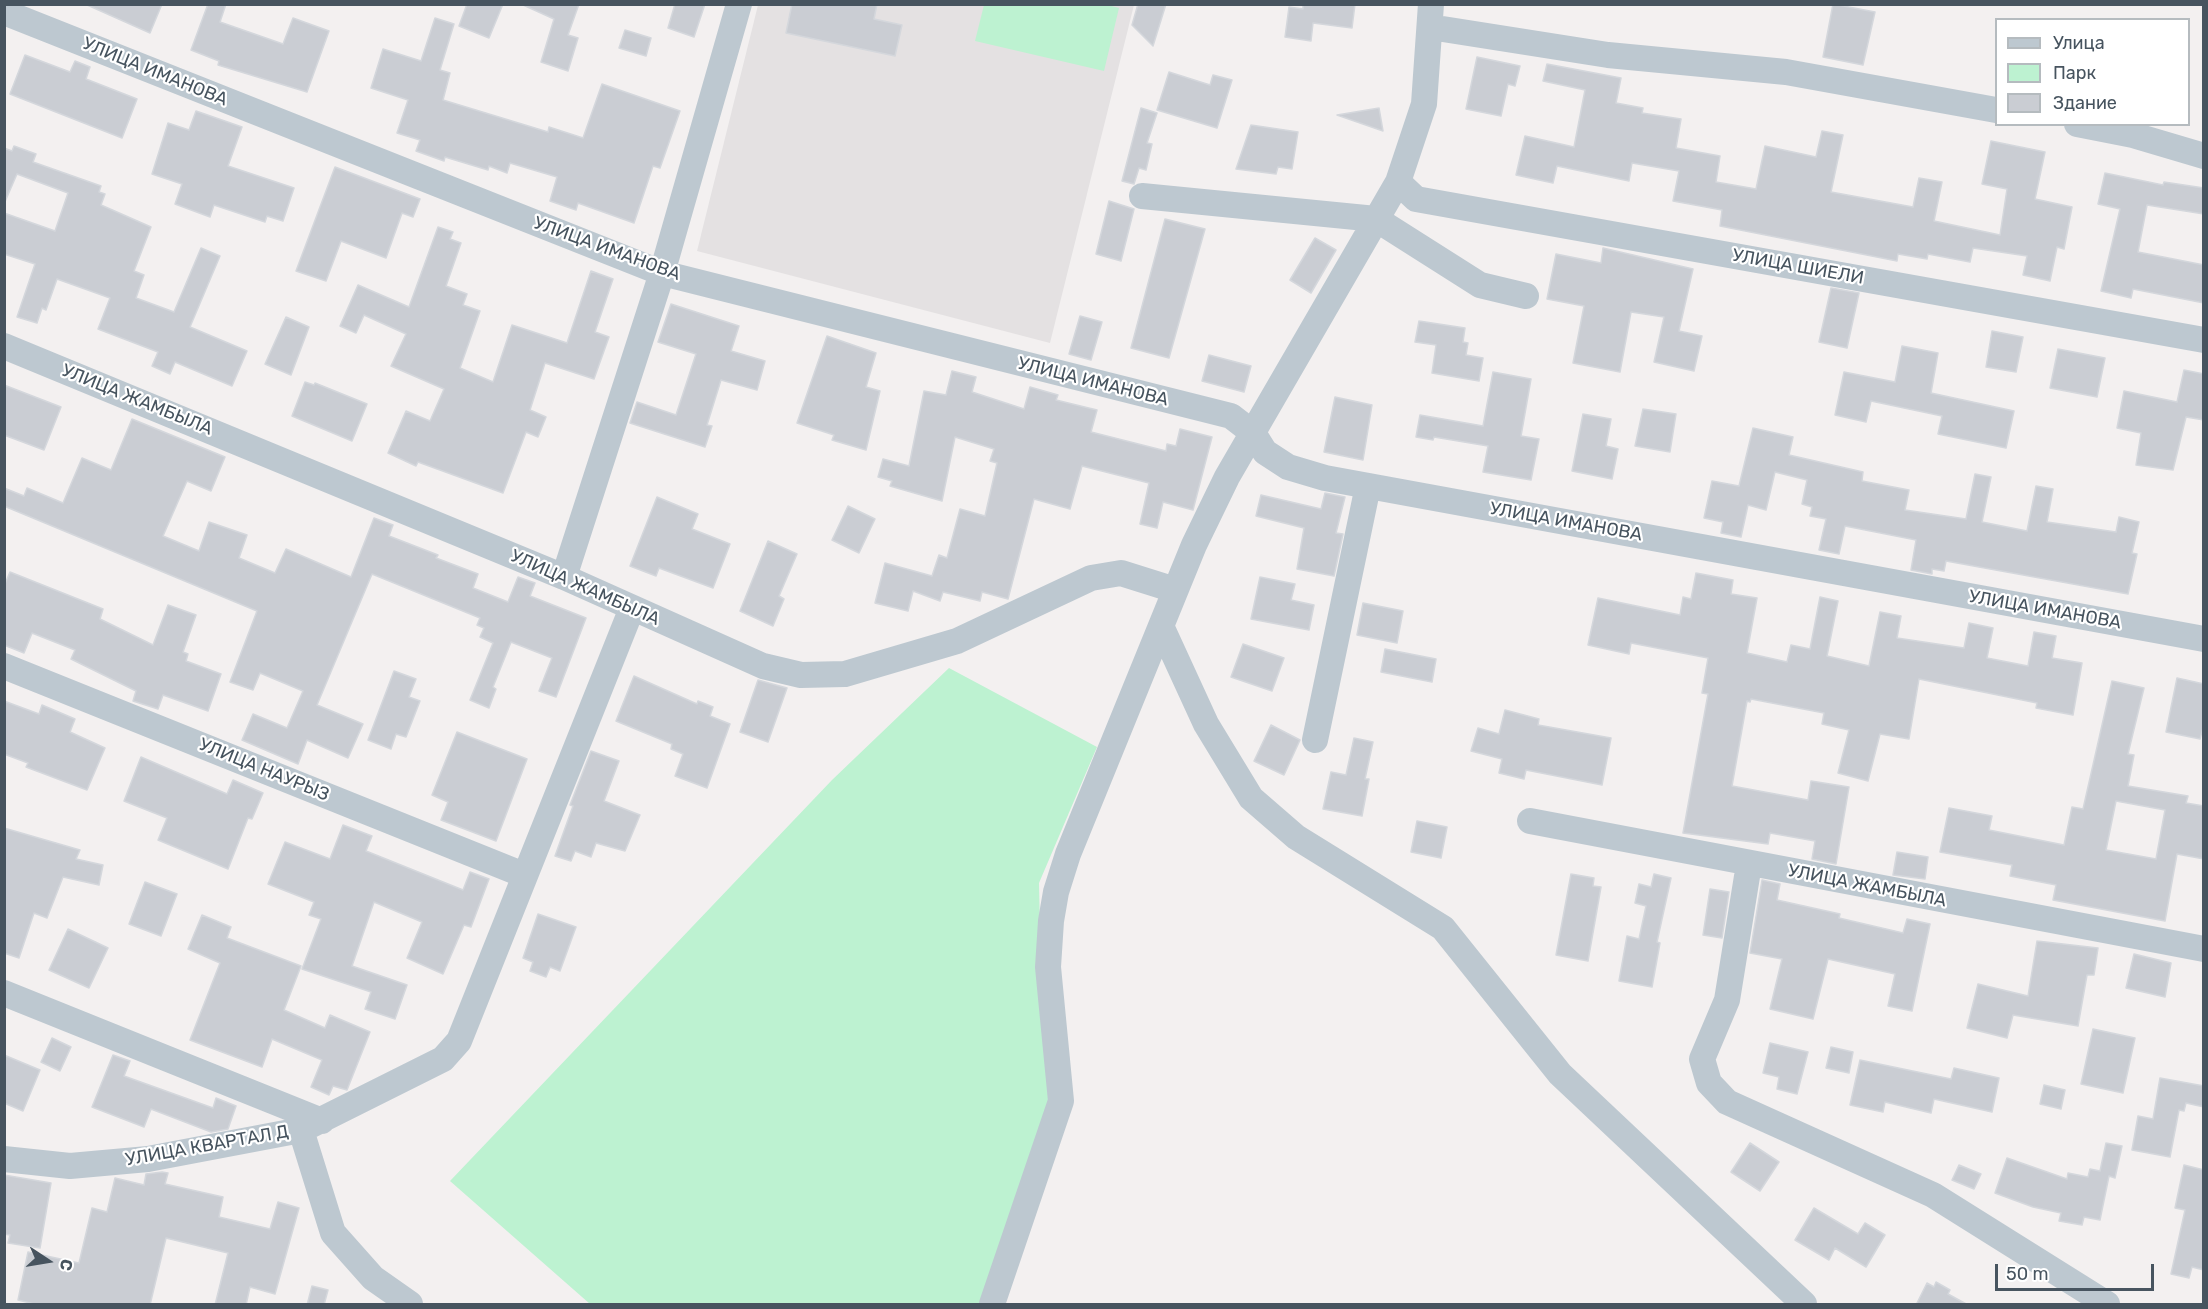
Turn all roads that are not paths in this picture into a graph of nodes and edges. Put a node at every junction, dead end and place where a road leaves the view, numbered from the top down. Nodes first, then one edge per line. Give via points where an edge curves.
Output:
1 (739, 4) edge
2 (4, 12) edge
3 (1431, 16) edge
4 (1995, 110) edge
5 (2087, 126) edge
6 (2204, 156) edge
7 (1398, 182) junction
8 (1142, 196) dead end
9 (1376, 219) junction
10 (662, 273) junction
11 (1526, 296) dead end
12 (2204, 340) edge
13 (4, 346) edge
14 (1252, 433) junction
15 (1368, 486) junction
16 (564, 577) junction
17 (1175, 590) junction
18 (632, 608) junction
19 (1161, 626) junction
20 (2204, 639) edge
21 (4, 666) edge
22 (1315, 740) dead end
23 (1530, 821) dead end
24 (1749, 864) junction
25 (524, 875) junction
26 (2204, 949) edge
27 (4, 993) edge
28 (312, 1125) junction
29 (4, 1159) edge
30 (410, 1305) edge
31 (992, 1305) edge
32 (1804, 1305) edge
33 (2107, 1305) edge

1 - 10 street
2 - 10 street, УЛИЦА ИМАНОВА
3 - 4 street via 1608,55 1786,72
3 - 7 street via 1424,104
5 - 6 street
7 - 9 street
7 - 12 street, УЛИЦА ШИЕЛИ via 1416,199
8 - 9 street
9 - 11 street via 1480,285
9 - 14 street
10 - 14 street, УЛИЦА ИМАНОВА via 1231,416
10 - 16 street
13 - 16 street, УЛИЦА ЖАМБЫЛА
14 - 15 street, УЛИЦА ИМАНОВА via 1265,452 1288,467
14 - 17 street via 1198,535
15 - 20 street, УЛИЦА ИМАНОВА
15 - 22 street
16 - 18 street, УЛИЦА ЖАМБЫЛА
17 - 18 street, УЛИЦА ЖАМБЫЛА via 1121,573 1091,578 957,640 845,674 801,675 763,666
17 - 19 street
18 - 25 street, УЛИЦА КВАРТАЛ Д
19 - 31 street via 1056,892 1048,967 1061,1101
19 - 32 street via 1206,724 1251,798 1296,837 1443,928 1560,1074
21 - 25 street, УЛИЦА НАУРЫЗ
23 - 24 street, УЛИЦА ЖАМБЫЛА
24 - 26 street, УЛИЦА ЖАМБЫЛА
24 - 33 street via 1727,1000 1702,1059 1709,1083 1727,1102 1933,1195
25 - 28 street, УЛИЦА КВАРТАЛ Д via 459,1041 443,1059
27 - 28 street
28 - 29 street, УЛИЦА КВАРТАЛ Д via 148,1160 70,1166
28 - 30 street via 333,1233 373,1278

